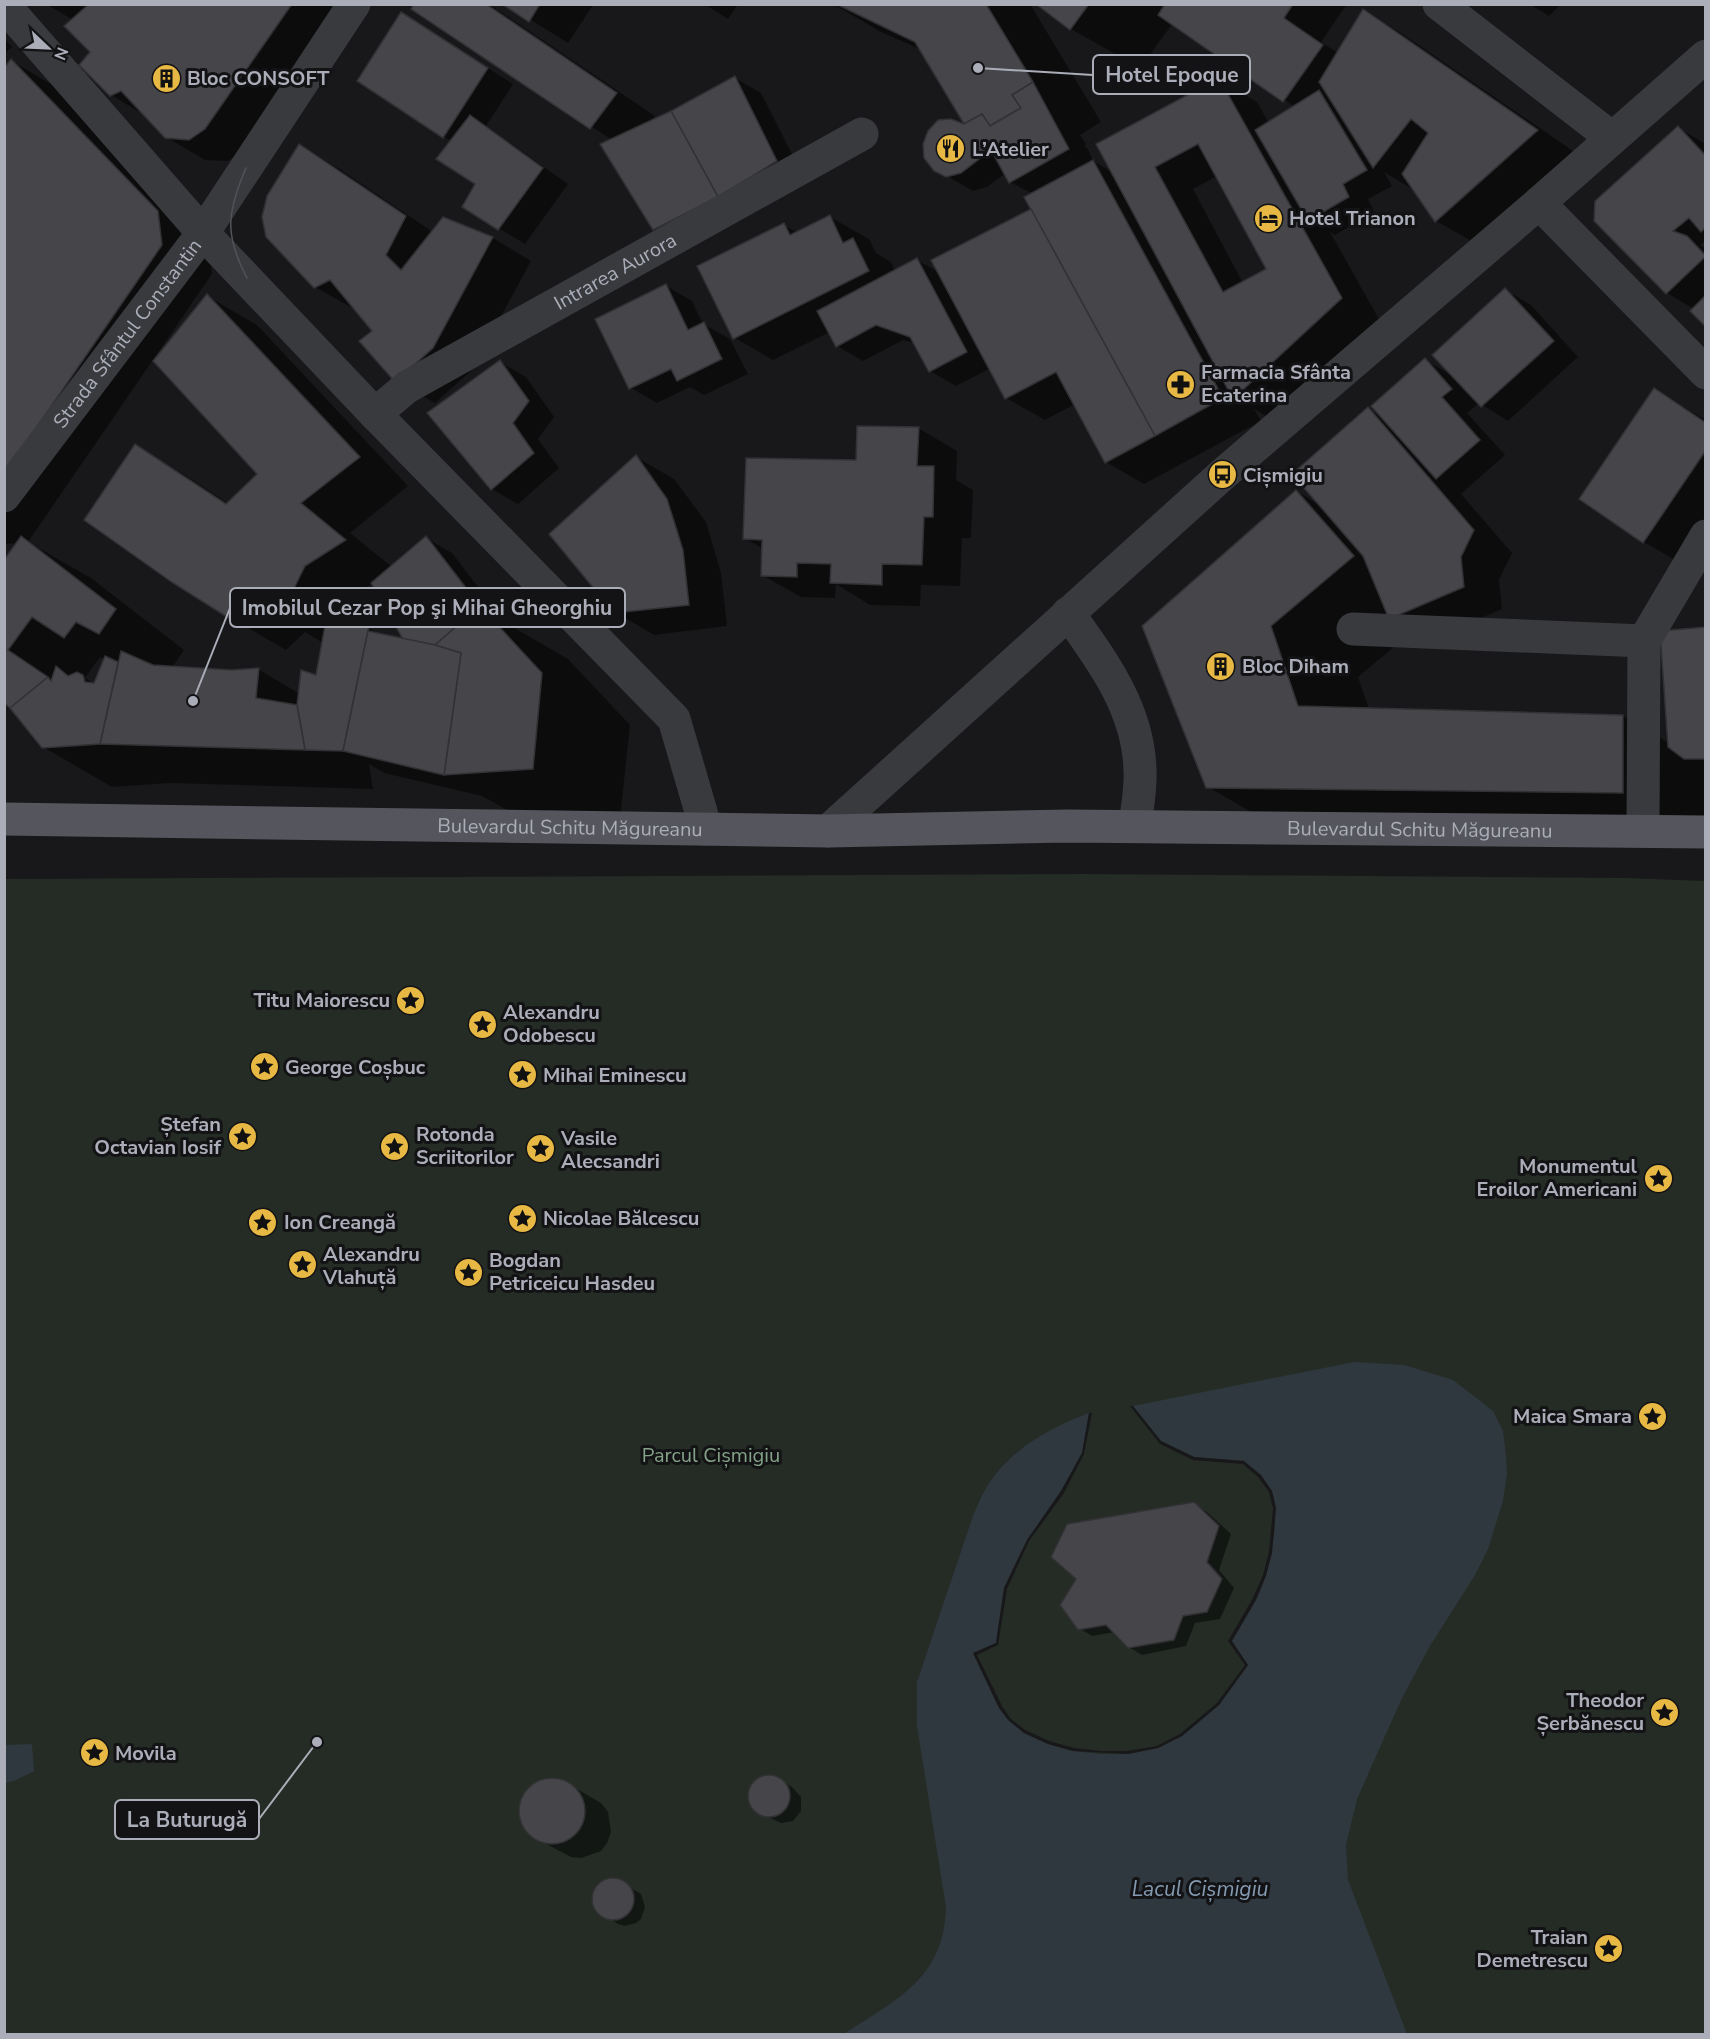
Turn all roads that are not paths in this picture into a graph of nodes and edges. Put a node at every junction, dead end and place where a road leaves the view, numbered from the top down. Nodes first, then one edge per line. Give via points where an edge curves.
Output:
1 (354, 4) edge
2 (1439, 4) edge
3 (4, 5) edge
4 (1706, 56) edge
5 (862, 134) dead end
6 (1612, 138) junction
7 (1539, 203) junction
8 (203, 232) junction
9 (1706, 373) edge
10 (375, 414) junction
11 (4, 496) edge
12 (1706, 536) edge
13 (1068, 612) junction
14 (1353, 629) dead end
15 (1644, 641) junction
16 (4, 819) edge
17 (1135, 826) junction
18 (706, 829) junction
19 (828, 831) junction
20 (1642, 831) junction
21 (1706, 832) edge

1 - 8 street, Strada Sfântul Constantin
2 - 6 street
3 - 8 street
4 - 6 street
5 - 10 street, Intrarea Aurora via 407,387
6 - 7 street
7 - 9 street
7 - 13 street
8 - 10 street
8 - 11 street, Strada Sfântul Constantin
10 - 18 street via 674,719
12 - 15 street
13 - 17 street via 1104,663 1125,704 1140,771
13 - 19 street
14 - 15 street
15 - 20 street
16 - 18 main road, Bulevardul Schitu Măgureanu
17 - 19 main road, Bulevardul Schitu Măgureanu
17 - 20 main road, Bulevardul Schitu Măgureanu
18 - 19 main road, Bulevardul Schitu Măgureanu
20 - 21 main road, Bulevardul Schitu Măgureanu

